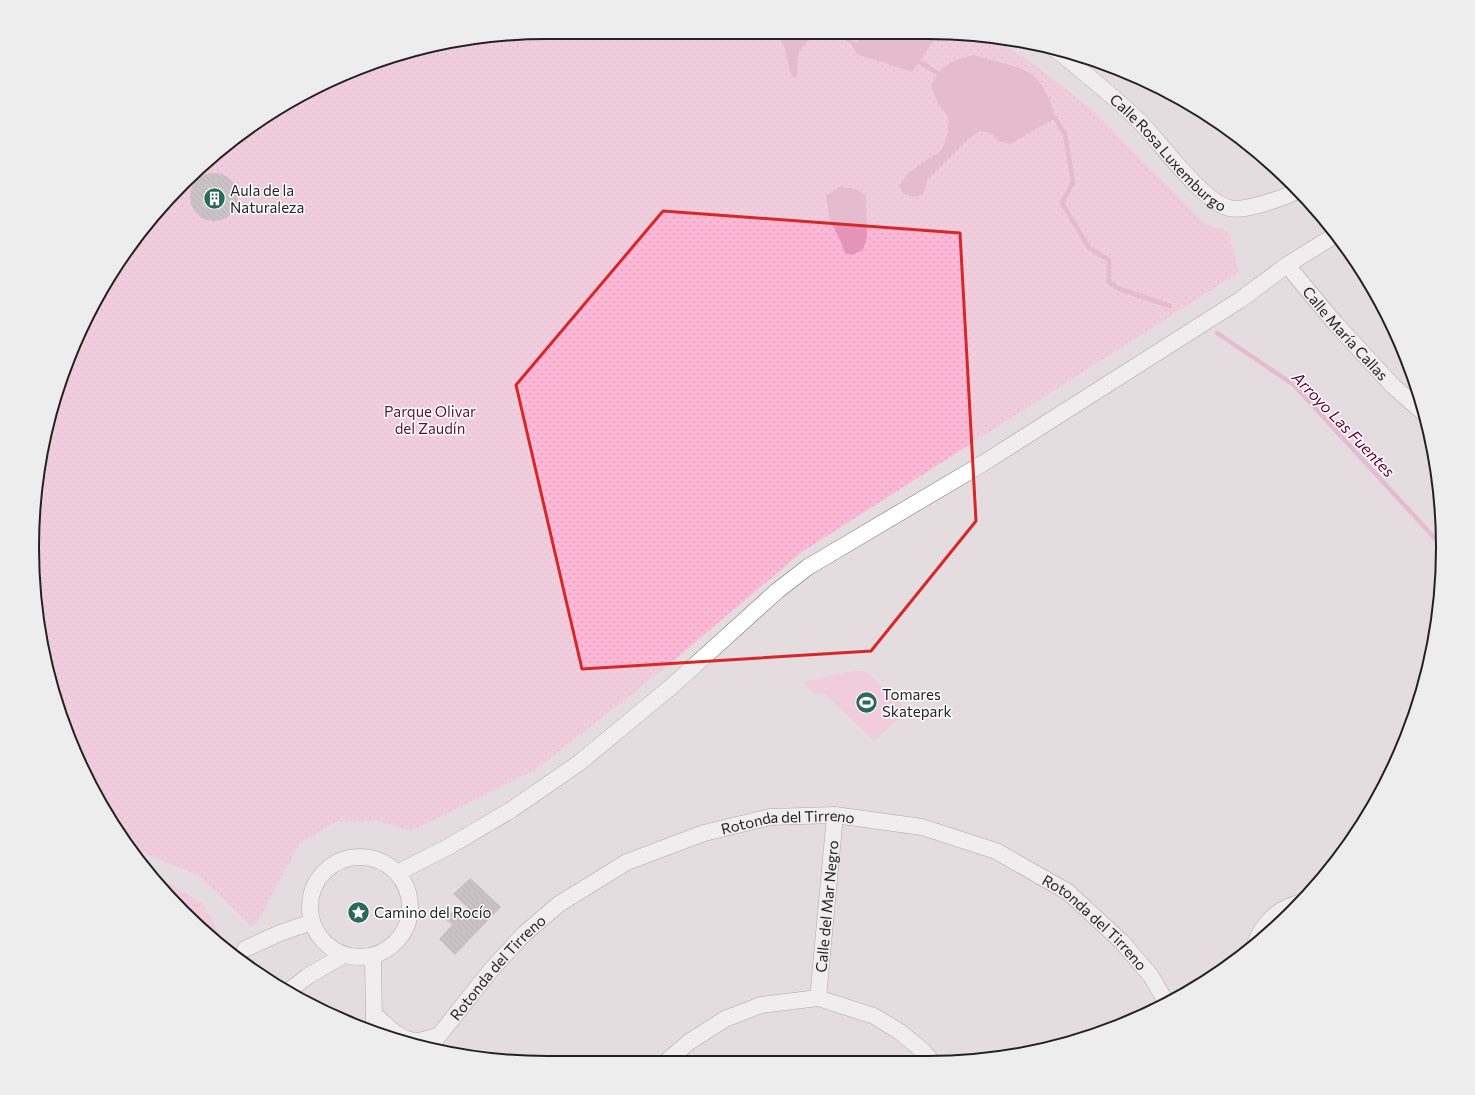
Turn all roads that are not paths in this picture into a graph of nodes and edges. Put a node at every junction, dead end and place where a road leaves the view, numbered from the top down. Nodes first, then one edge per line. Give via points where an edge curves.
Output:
1 (1067, 58) edge
2 (1292, 193) edge
3 (1331, 237) edge
4 (1287, 265) junction
5 (1416, 405) edge
6 (835, 815) junction
7 (397, 873) junction
8 (1289, 905) edge
9 (312, 922) junction
10 (1260, 932) edge
11 (245, 949) dead end
12 (344, 955) junction
13 (373, 956) junction
14 (293, 988) edge
15 (818, 998) junction
16 (1164, 998) edge
17 (374, 1021) edge
18 (390, 1031) edge
19 (434, 1042) edge
20 (673, 1056) edge
21 (927, 1056) edge

1 - 2 street, Calle Rosa Luxemburgo via 1140,122 1214,201 1229,208 1249,208
3 - 4 street
4 - 5 street, Calle María Callas via 1340,329 1393,386
4 - 7 street via 1240,300 982,464 808,567 579,763 505,813 448,847
6 - 15 street, Calle del Mar Negro
6 - 16 street, Rotonda del Tirreno via 922,827 996,851 1068,892 1122,942 1151,976
6 - 19 street, Rotonda del Tirreno via 770,817 704,833 627,862 560,904 524,934 491,970
7 - 9 street via 385,863 371,858 356,857 335,864 318,878 312,892
7 - 13 street via 410,899 410,914 406,928 387,950
8 - 10 street via 1271,918
9 - 11 street
9 - 12 street via 319,936 330,947
12 - 13 street
12 - 14 street
13 - 17 street
15 - 20 street via 761,1005 725,1019 688,1042
15 - 21 street via 874,1016 900,1032
17 - 18 street

